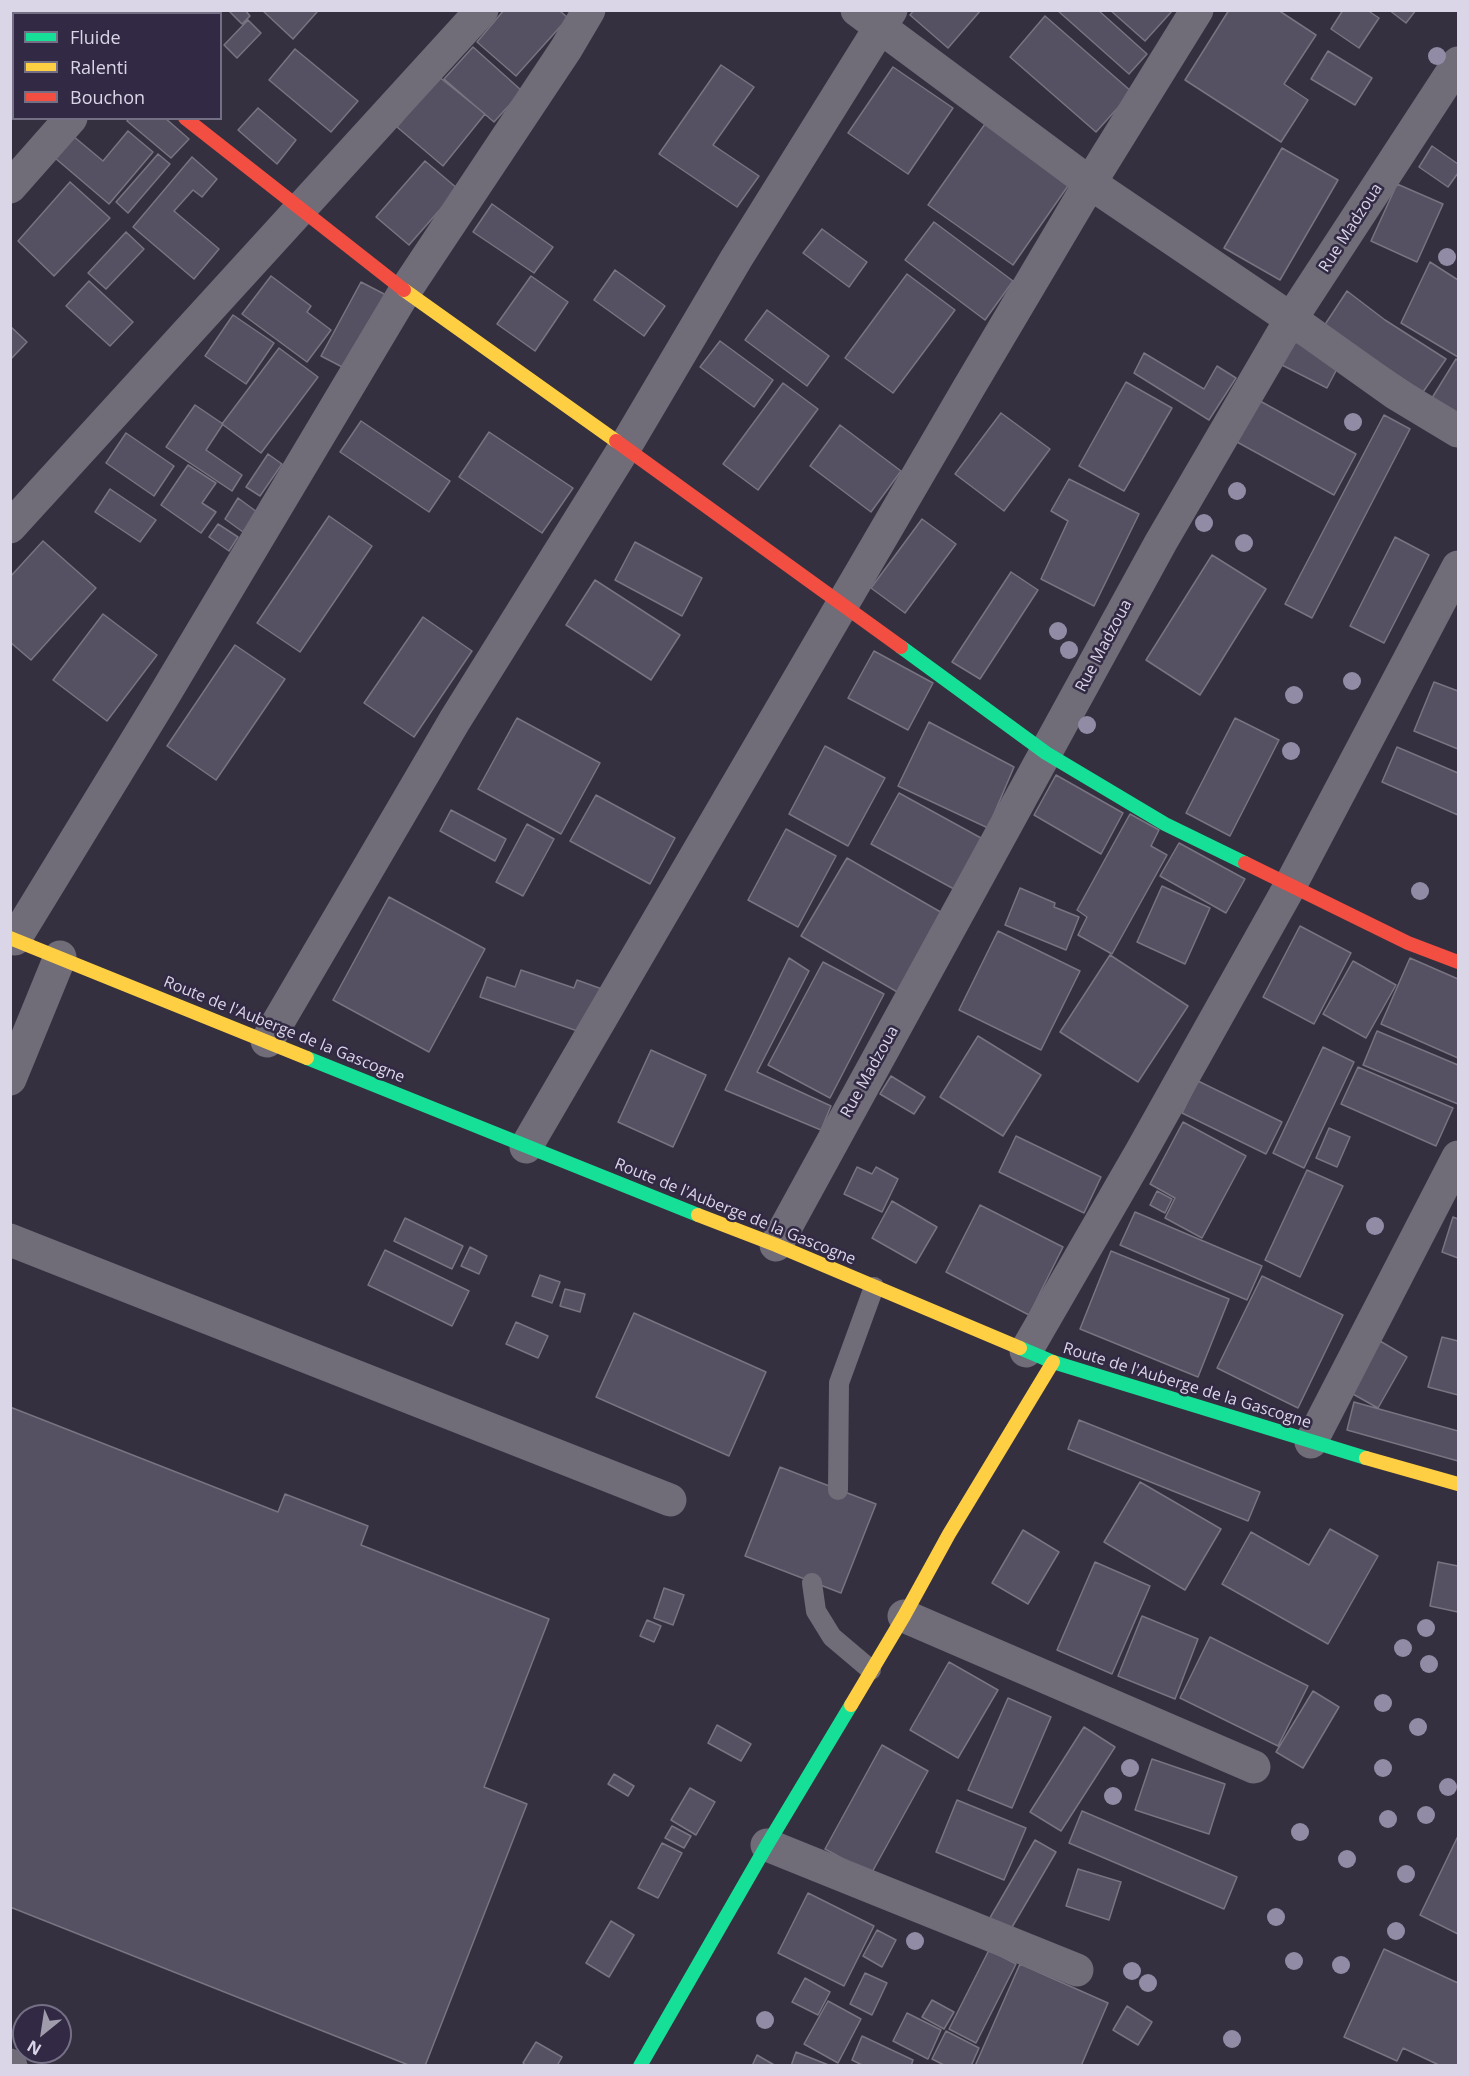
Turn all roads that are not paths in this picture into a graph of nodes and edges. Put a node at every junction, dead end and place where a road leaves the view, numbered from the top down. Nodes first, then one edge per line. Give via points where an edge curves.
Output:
1 (482, 10) edge
2 (589, 10) edge
3 (1197, 10) edge
4 (876, 16) edge
5 (1458, 63) edge
6 (68, 120) edge
7 (188, 120) edge
8 (1090, 183) junction
9 (10, 187) edge
10 (303, 209) junction
11 (405, 291) junction
12 (1291, 319) junction
13 (1458, 431) edge
14 (625, 447) junction
15 (10, 527) edge
16 (1458, 567) edge
17 (841, 605) junction
18 (1046, 753) junction
19 (1290, 886) junction
20 (13, 938) edge
21 (60, 957) junction
22 (1458, 962) edge
23 (267, 1041) junction
24 (10, 1079) edge
25 (526, 1147) junction
26 (1458, 1157) edge
27 (10, 1240) edge
28 (776, 1245) junction
29 (874, 1287) junction
30 (1039, 1357) junction
31 (1311, 1442) junction
32 (1458, 1484) edge
33 (838, 1490) dead end
34 (670, 1500) dead end
35 (812, 1583) dead end
36 (904, 1616) junction
37 (871, 1670) junction
38 (1254, 1767) dead end
39 (767, 1845) junction
40 (1077, 1970) dead end
41 (640, 2066) edge

1 - 10 street
2 - 11 street
3 - 8 street
4 - 8 street
4 - 14 street
5 - 12 street, Rue Madzoua
6 - 9 street
7 - 10 street
8 - 12 street
8 - 17 street
10 - 11 street
10 - 15 street
11 - 14 street
11 - 20 street
12 - 13 street via 1395,393
12 - 18 street, Rue Madzoua via 1161,542
14 - 17 street
14 - 23 street via 455,720
16 - 19 street
17 - 18 street
17 - 25 street
18 - 19 street via 1166,824
18 - 28 street, Rue Madzoua
19 - 22 street via 1408,943
19 - 30 street via 1141,1152
20 - 21 street, Route de l'Auberge de la Gascogne
21 - 23 street, Route de l'Auberge de la Gascogne
21 - 24 street
23 - 25 street, Route de l'Auberge de la Gascogne
25 - 28 street, Route de l'Auberge de la Gascogne
26 - 31 street
27 - 34 street
28 - 29 street, Route de l'Auberge de la Gascogne
29 - 30 street, Route de l'Auberge de la Gascogne
29 - 33 lane via 839,1383
30 - 31 street, Route de l'Auberge de la Gascogne
30 - 36 street
31 - 32 street, Route de l'Auberge de la Gascogne
35 - 37 lane via 816,1611 832,1636
36 - 37 street
36 - 38 street
37 - 39 street
39 - 40 street
39 - 41 street

